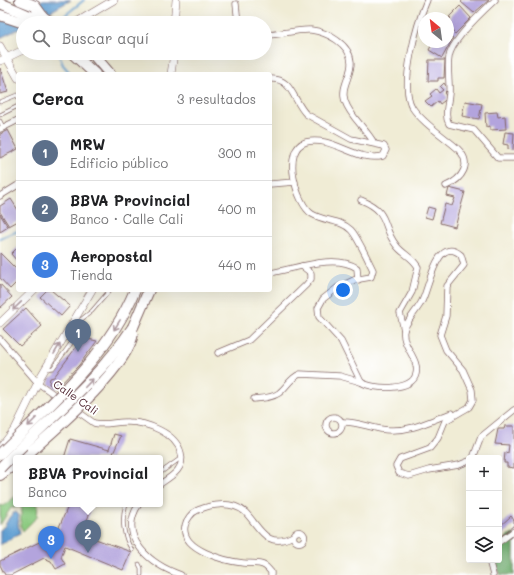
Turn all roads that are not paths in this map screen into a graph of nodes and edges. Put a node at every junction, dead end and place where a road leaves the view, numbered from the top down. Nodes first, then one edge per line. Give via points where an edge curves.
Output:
1 (20, 0) edge
2 (114, 0) edge
3 (176, 0) edge
4 (427, 0) edge
5 (495, 0) edge
6 (0, 3) edge
7 (236, 4) dead end
8 (0, 15) edge
9 (30, 16) edge
10 (42, 16) edge
11 (87, 16) edge
12 (174, 16) edge
13 (237, 16) edge
14 (16, 20) edge
15 (272, 34) edge
16 (0, 38) edge
17 (1, 47) edge
18 (16, 54) edge
19 (4, 60) edge
20 (80, 60) edge
21 (98, 60) edge
22 (173, 61) joint
23 (93, 72) edge
24 (108, 72) edge
25 (169, 72) edge
26 (171, 72) edge
27 (16, 75) edge
28 (272, 80) edge
29 (16, 95) edge
30 (0, 102) edge
31 (16, 107) edge
32 (0, 115) edge
33 (0, 121) edge
34 (16, 121) edge
35 (1, 128) edge
36 (374, 144) junction
37 (514, 158) edge
38 (295, 182) junction
39 (272, 184) edge
40 (16, 186) edge
41 (446, 186) dead end
42 (0, 196) edge
43 (362, 200) dead end
44 (302, 266) junction
45 (272, 273) edge
46 (358, 280) junction
47 (32, 292) edge
48 (91, 292) edge
49 (108, 292) edge
50 (134, 292) edge
51 (148, 292) edge
52 (0, 323) edge
53 (134, 327) junction
54 (404, 330) junction
55 (68, 331) junction
56 (0, 338) edge
57 (218, 353) dead end
58 (361, 382) junction
59 (38, 383) junction
60 (254, 399) dead end
61 (464, 410) junction
62 (514, 410) edge
63 (342, 422) dead end
64 (0, 449) edge
65 (0, 454) edge
66 (14, 455) edge
67 (26, 455) edge
68 (474, 455) edge
69 (13, 456) edge
70 (182, 457) junction
71 (466, 462) edge
72 (13, 465) edge
73 (0, 468) edge
74 (163, 472) edge
75 (0, 475) edge
76 (163, 482) edge
77 (125, 507) edge
78 (137, 507) edge
79 (514, 531) edge
80 (293, 536) dead end
81 (502, 540) edge
82 (132, 550) dead end
83 (490, 563) edge
84 (139, 564) dead end
85 (141, 575) edge
86 (181, 575) edge
87 (271, 575) edge
88 (493, 575) edge

1 - 10 highway via 35,6
2 - 11 street
3 - 12 street
4 - 41 street via 412,41 410,100 418,114 464,157 464,169 458,179
5 - 37 street via 450,51 446,115 449,124 474,130 498,158
6 - 9 highway
7 - 13 street
8 - 14 highway
15 - 36 street via 310,30 340,42 346,48 351,63 345,82 344,100
16 - 19 street
17 - 19 street
18 - 19 street
19 - 27 street
20 - 23 highway
21 - 24 highway
22 - 25 street
22 - 26 street
28 - 36 street via 287,83 296,102 306,114 351,139
29 - 30 lane
31 - 32 lane
33 - 35 lane
34 - 35 street
36 - 38 street via 384,146 386,153 383,156 370,156 326,142 304,142 294,152
38 - 39 street
38 - 46 street via 304,204 312,214 339,222 353,232 373,270 371,277
40 - 42 street
43 - 54 street via 372,204 381,213 397,247 410,256 418,267 412,292 400,313
44 - 45 street
44 - 46 street via 318,263 351,264 358,268
44 - 57 street via 311,273 311,279 306,285 249,340
46 - 58 street via 337,288 323,299 318,312 322,322 341,341
47 -> 52 street
48 - 55 street
49 - 55 lane via 92,311
50 -> 65 highway, bridge via 123,316 96,356
51 - 53 highway
66 -> 53 highway, bridge via 90,382
53 - 67 highway, bridge via 129,346 103,380
54 - 58 street via 416,368 414,378 407,384 390,388 365,385
54 - 61 street via 422,301 437,259 446,251 457,251 464,265 446,286 446,316 440,335 446,350 463,370 472,390 471,403
55 - 59 street
56 - 59 street, Calle Cali
58 - 60 street via 340,376 300,374 294,376 280,393 273,397
59 - 64 street via 15,429
59 - 70 street, Calle Cali via 94,422 129,422 150,426 174,441
61 - 63 street via 422,426 401,430
61 - 71 street via 446,421 430,448 400,459 396,466 399,473 409,476
62 - 68 street via 481,437
73 -> 69 highway, bridge
70 - 74 lane
70 - 76 street via 179,470
72 - 75 highway
77 - 82 lane via 122,516 128,544
78 - 86 street via 132,526 137,543 153,562
79 - 81 street
80 - 87 street via 282,540 269,538 239,508 224,504 210,505 196,511 187,520 184,534 195,547 220,559 264,565
83 - 88 street
84 - 85 lane

